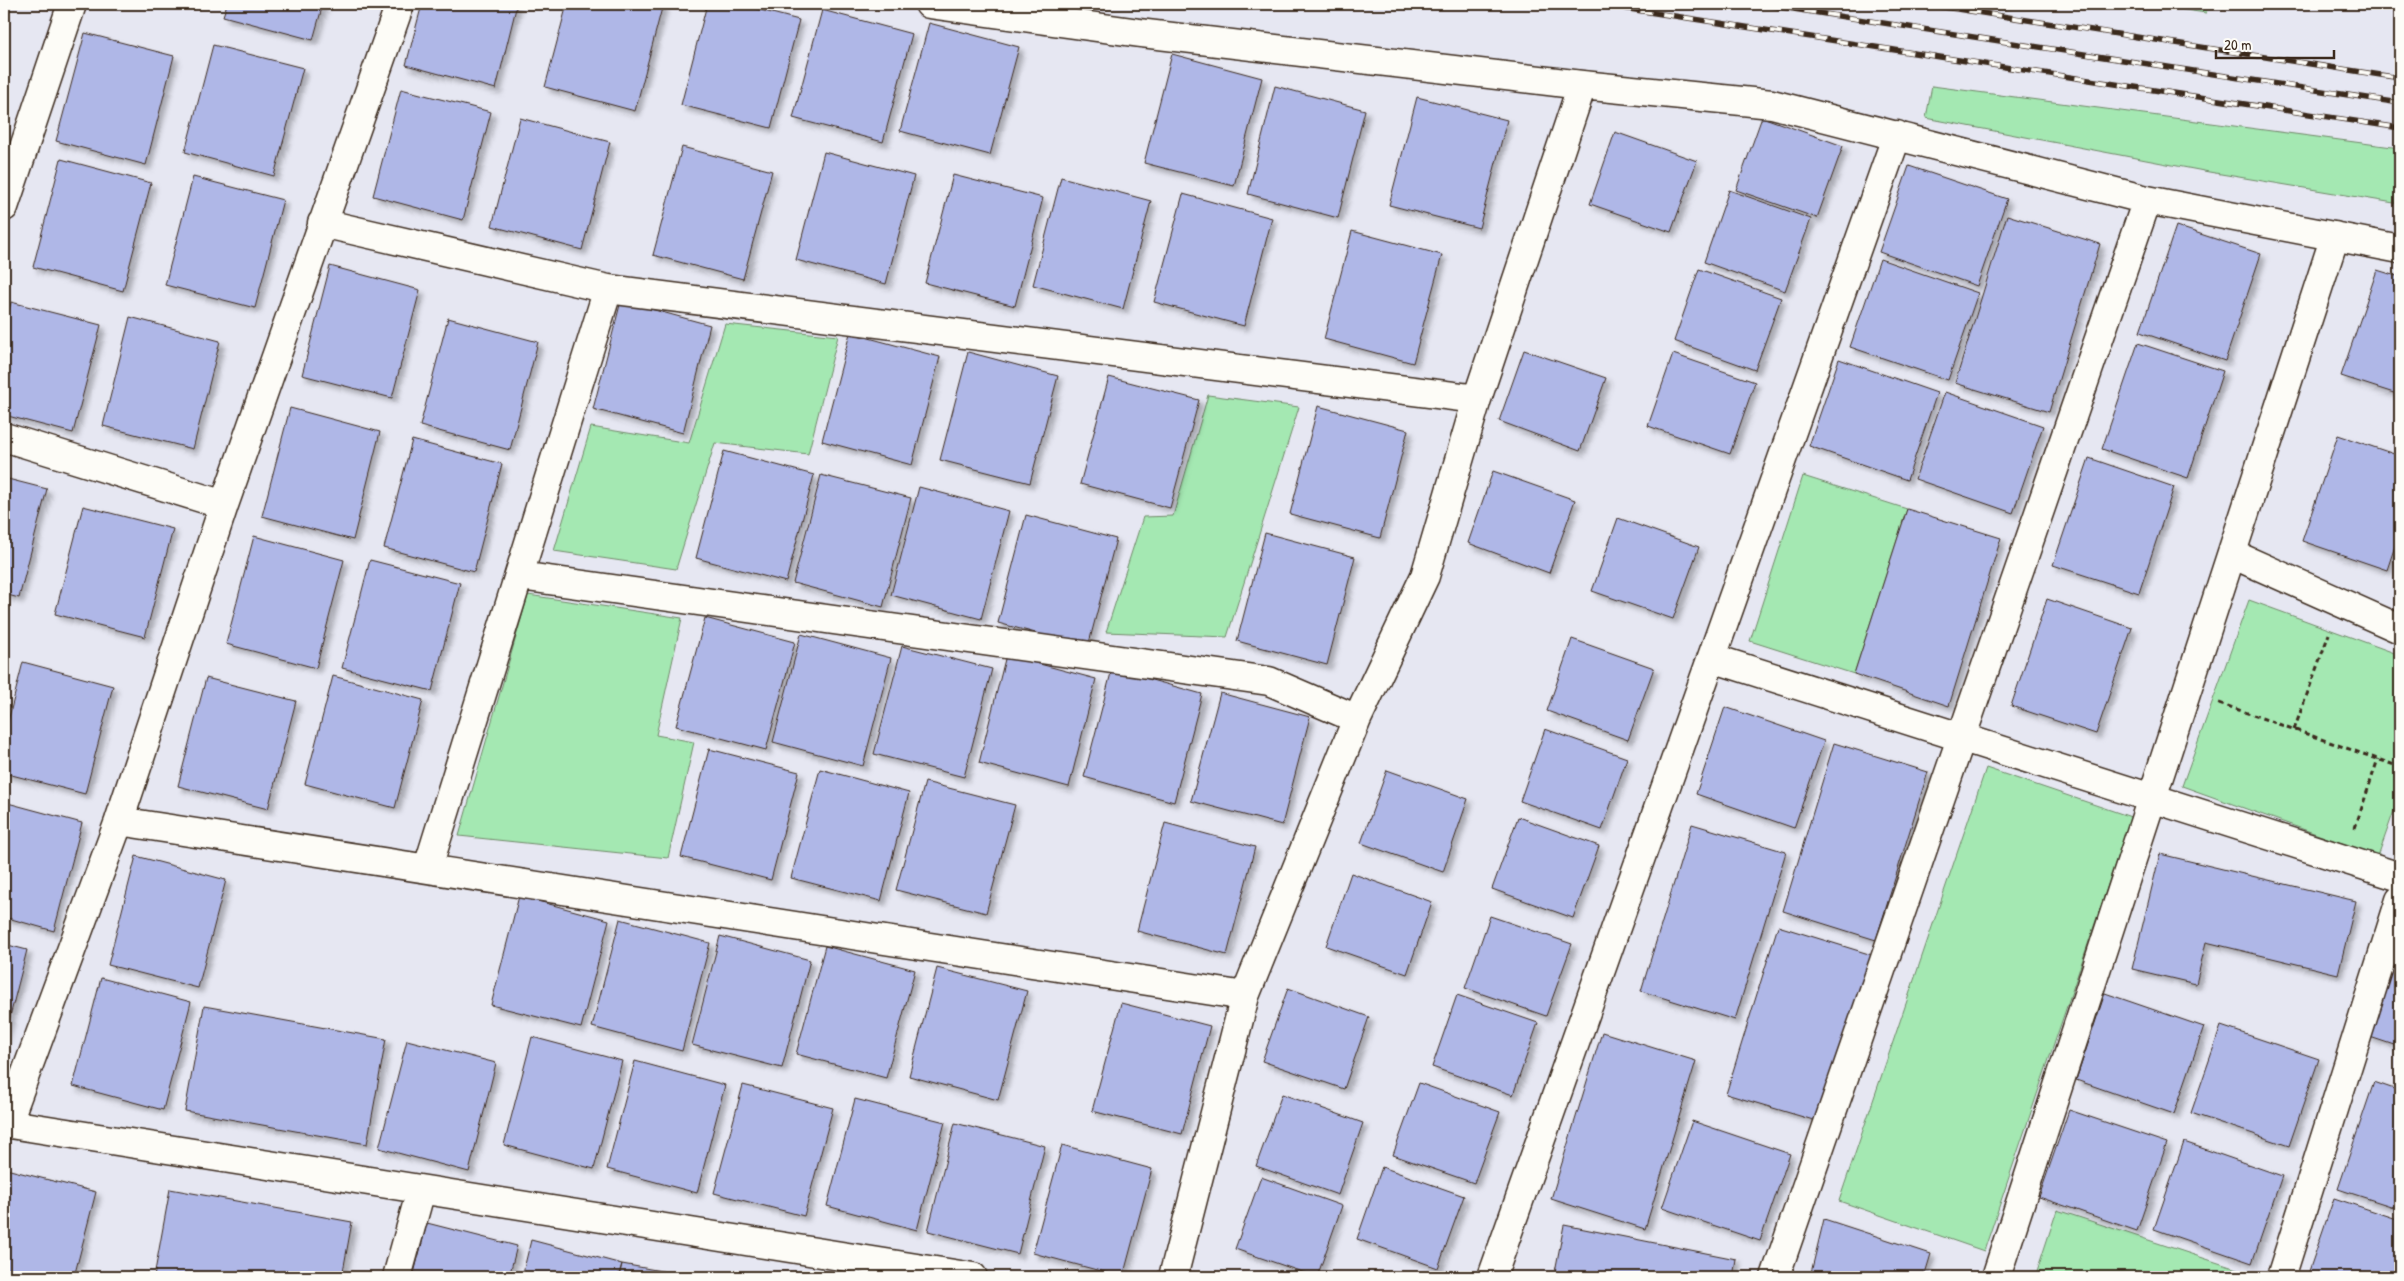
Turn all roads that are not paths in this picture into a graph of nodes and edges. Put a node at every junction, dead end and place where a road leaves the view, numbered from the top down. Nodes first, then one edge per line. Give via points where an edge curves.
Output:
1 (72, 4) edge
2 (400, 4) edge
3 (929, 4) edge
4 (1582, 85) junction
5 (1897, 135) junction
6 (2147, 200) junction
7 (4, 207) edge
8 (322, 223) junction
9 (2335, 236) junction
10 (2400, 249) edge
11 (608, 290) junction
12 (1477, 399) junction
13 (4, 437) edge
14 (224, 505) junction
15 (2232, 554) junction
16 (520, 576) junction
17 (2400, 629) edge
18 (1712, 658) junction
19 (1357, 720) junction
20 (1961, 737) junction
21 (2152, 798) junction
22 (119, 821) junction
23 (428, 867) junction
24 (2400, 877) edge
25 (2400, 900) edge
26 (1245, 996) junction
27 (6, 1124) edge
28 (421, 1190) junction
29 (397, 1277) edge
30 (973, 1277) edge
31 (1173, 1277) edge
32 (1492, 1277) edge
33 (1775, 1277) edge
34 (1996, 1277) edge
35 (2281, 1277) edge

1 - 7 street
2 - 8 street
3 - 4 street via 1140,33
4 - 5 street via 1772,104
4 - 12 street
5 - 6 street
5 - 18 street
6 - 9 street
6 - 20 street
8 - 11 street
8 - 14 street
9 - 10 street
9 - 15 street
11 - 12 street
11 - 16 street
12 - 19 street via 1425,576
13 - 14 street
14 - 22 street
15 - 17 street
15 - 21 street
16 - 19 street via 1269,681
16 - 23 street
18 - 20 street
18 - 32 street
19 - 26 street
20 - 21 street
20 - 33 street
21 - 24 street
21 - 34 street
22 - 23 street
22 - 27 street
23 - 26 street
25 - 35 street
26 - 31 street
27 - 28 street
28 - 29 street
28 - 30 street

